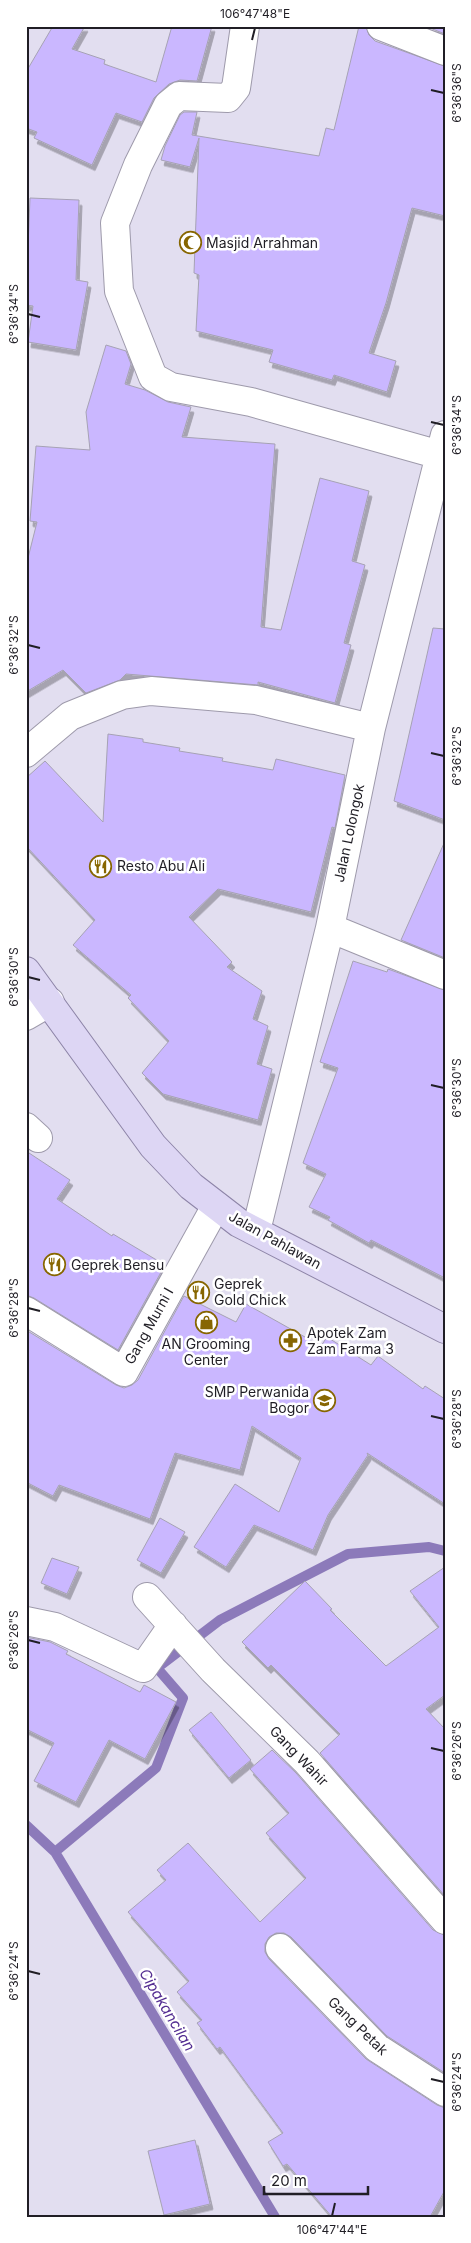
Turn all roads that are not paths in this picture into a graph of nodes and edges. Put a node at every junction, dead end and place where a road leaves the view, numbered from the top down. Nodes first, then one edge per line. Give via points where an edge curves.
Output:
1 (246, 26) edge
2 (381, 26) edge
3 (445, 51) edge
4 (442, 445) edge
5 (371, 728) junction
6 (26, 753) edge
7 (330, 928) junction
8 (26, 971) edge
9 (445, 975) edge
10 (50, 1002) junction
11 (26, 1016) edge
12 (216, 1206) junction
13 (256, 1231) junction
14 (26, 1311) edge
15 (445, 1329) edge
16 (147, 1597) dead end
17 (26, 1621) edge
18 (175, 1627) junction
19 (445, 1920) edge
20 (280, 1948) dead end
21 (445, 2092) edge

1 - 4 street via 236,88 228,98 179,96 168,106 138,165 115,223 119,291 153,377 171,387
2 - 3 street
4 - 5 street, Jalan Lolongok
5 - 6 street via 256,700 151,691 122,695 70,716
5 - 7 street, Jalan Lolongok
7 - 9 street
7 - 13 street, Jalan Lolongok
8 - 10 main road, Jalan Pahlawan
10 - 11 street
10 - 12 main road, Jalan Pahlawan via 153,1146 191,1186
12 - 13 main road, Jalan Pahlawan
12 - 14 street, Gang Murni I via 124,1372
13 - 15 main road, Jalan Pahlawan
16 - 18 street, Gang Wahir
17 - 18 street via 55,1627 143,1668
18 - 19 street, Gang Wahir via 213,1670 307,1762
20 - 21 street, Gang Petak via 377,2048

